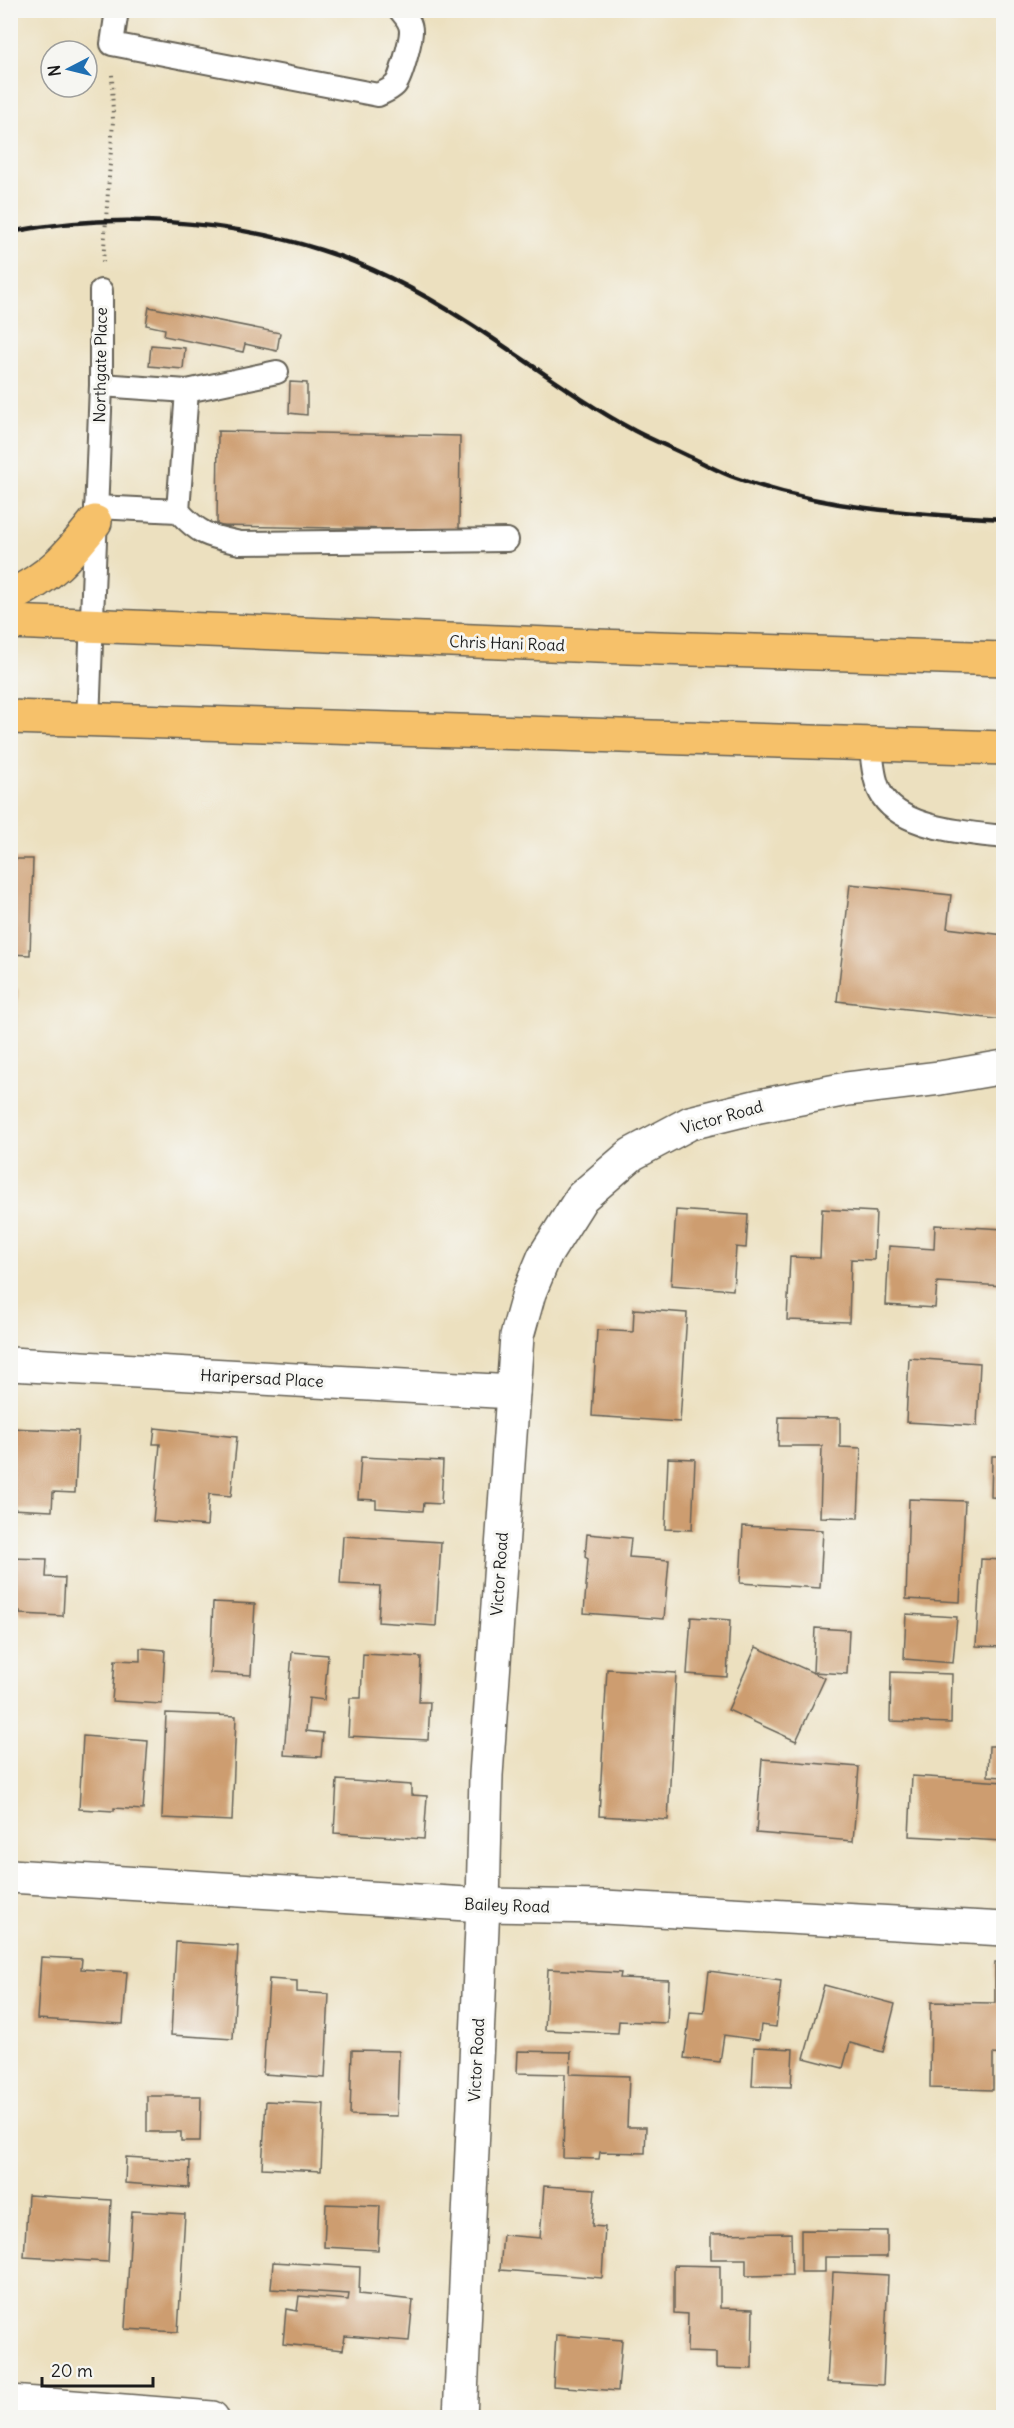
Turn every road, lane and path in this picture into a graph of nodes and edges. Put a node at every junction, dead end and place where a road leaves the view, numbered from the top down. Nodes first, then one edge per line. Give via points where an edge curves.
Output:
1 (117, 10) edge
2 (400, 10) edge
3 (112, 44) junction
4 (101, 291) joint
5 (277, 372) dead end
6 (101, 385) junction
7 (187, 391) junction
8 (178, 511) junction
9 (95, 515) junction
10 (507, 540) dead end
11 (10, 596) edge
12 (10, 622) edge
13 (91, 626) junction
14 (1004, 659) edge
15 (10, 717) edge
16 (88, 721) junction
17 (870, 744) junction
18 (1004, 748) edge
19 (1004, 837) edge
20 (1004, 1067) edge
21 (10, 1364) edge
22 (513, 1392) junction
23 (10, 1876) edge
24 (483, 1905) junction
25 (1004, 1929) edge
26 (10, 2402) edge
27 (154, 2415) edge
28 (212, 2418) edge
29 (460, 2418) edge

1 - 3 lane
2 - 3 lane via 411,31 408,45 397,83 378,95
3 - 4 path, Northgate Place via 112,121
4 - 6 lane, Northgate Place
5 - 7 lane
6 - 7 lane
6 - 9 lane, Northgate Place
7 - 8 lane
8 - 9 lane
8 - 10 lane via 206,535 240,543
9 - 11 main road via 65,560 35,585
9 - 13 lane, Northgate Place
12 - 13 main road, Chris Hani Road
13 - 14 main road, Chris Hani Road
13 - 16 lane, Northgate Place
15 - 16 main road
16 - 17 main road
17 - 18 main road
17 - 19 lane via 875,777 893,809 926,824
20 - 22 street, Victor Road via 759,1106 690,1123 632,1154 582,1197 544,1257 517,1336
21 - 22 street, Haripersad Place
22 - 24 street, Victor Road via 486,1775
23 - 24 street, Bailey Road
24 - 25 street, Bailey Road via 604,1907
24 - 29 street, Victor Road
26 - 27 street
27 - 28 street

